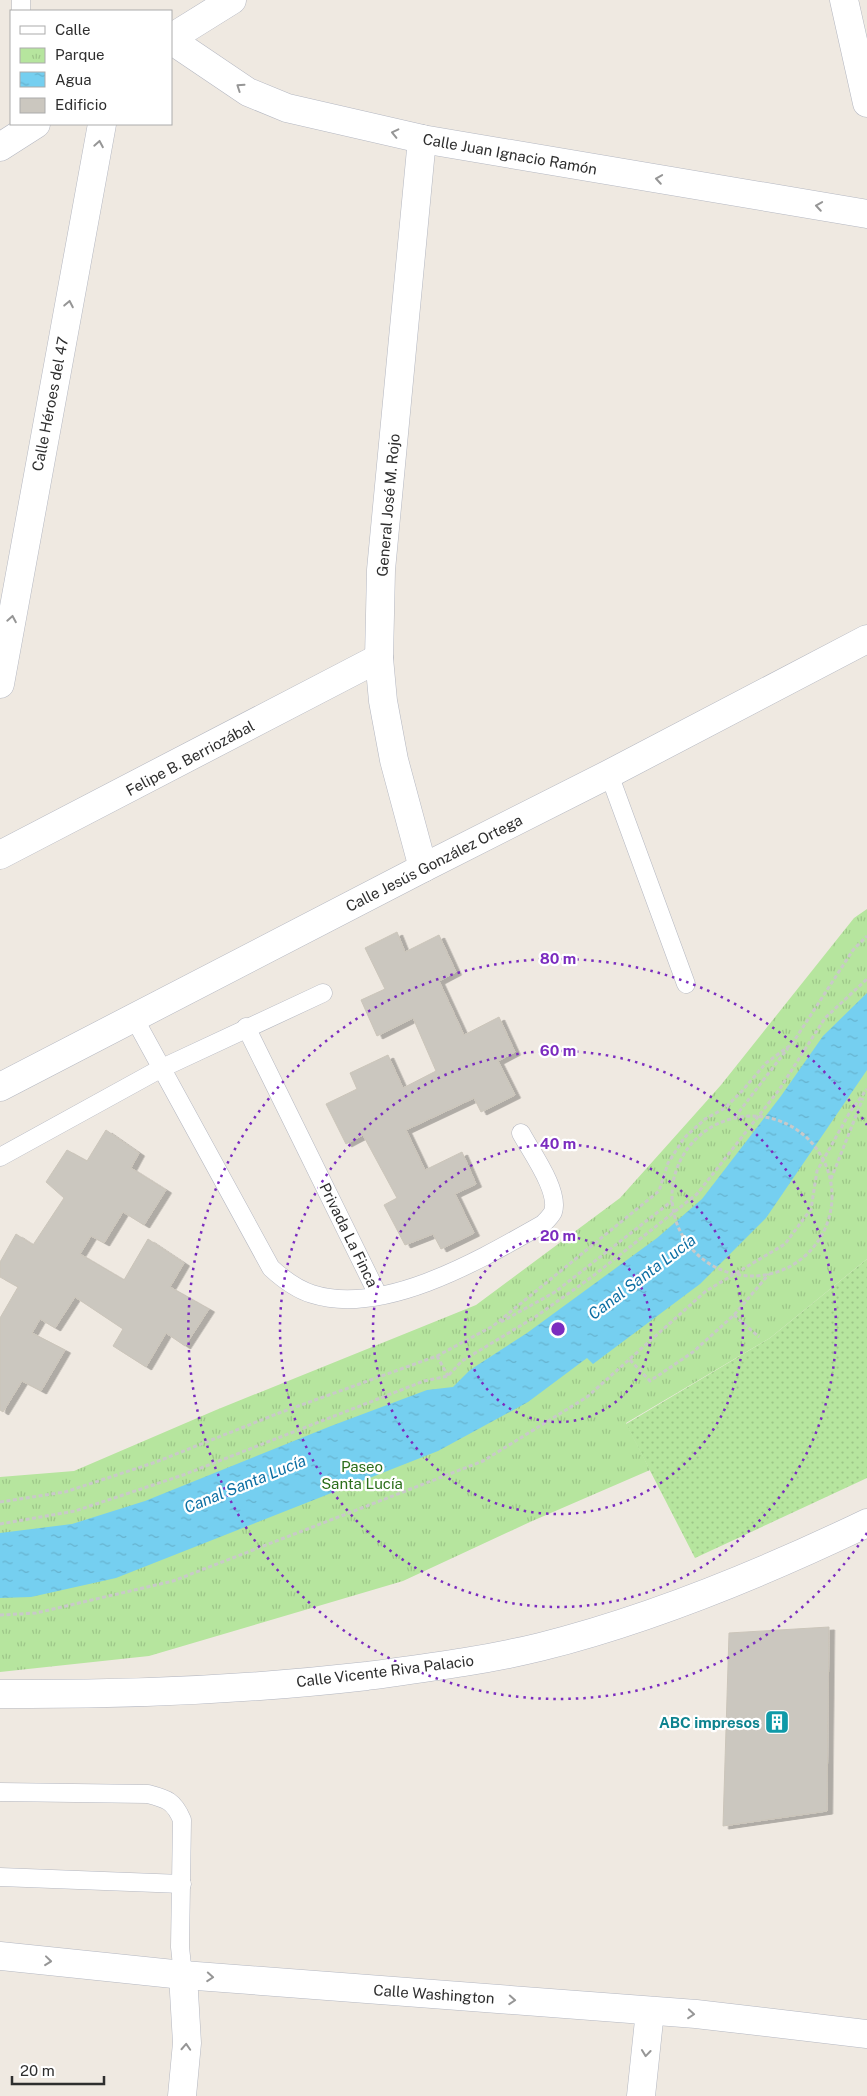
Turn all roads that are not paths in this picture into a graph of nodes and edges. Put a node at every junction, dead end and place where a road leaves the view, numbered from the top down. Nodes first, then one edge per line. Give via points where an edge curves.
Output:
1 (232, 0) edge
2 (844, 0) edge
3 (172, 38) edge
4 (172, 40) edge
5 (867, 103) edge
6 (102, 125) edge
7 (27, 127) edge
8 (422, 140) junction
9 (0, 147) edge
10 (867, 214) edge
11 (867, 639) edge
12 (379, 658) junction
13 (0, 684) edge
14 (609, 774) junction
15 (0, 855) edge
16 (423, 868) junction
17 (686, 984) dead end
18 (323, 993) dead end
19 (134, 1016) junction
20 (246, 1027) junction
21 (160, 1069) junction
22 (0, 1086) edge
23 (521, 1133) dead end
24 (0, 1156) edge
25 (378, 1295) junction
26 (867, 1523) edge
27 (0, 1694) edge
28 (0, 1792) edge
29 (0, 1877) edge
30 (182, 1884) junction
31 (0, 1956) edge
32 (183, 1975) junction
33 (650, 2011) junction
34 (867, 2034) edge
35 (182, 2096) edge
36 (641, 2096) edge

1 - 3 street
2 - 5 street
8 -> 4 street, Calle Juan Ignacio Ramón via 287,108 248,92
13 -> 6 street, Calle Héroes del 47
7 - 9 street
10 -> 8 street, Calle Juan Ignacio Ramón
8 - 12 street, General José M. Rojo via 381,570
11 - 14 street, Calle Jesús González Ortega
12 - 15 street, Felipe B. Berriozábal
12 - 16 street, General José M. Rojo via 394,760
14 - 16 street, Calle Jesús González Ortega
14 - 17 lane
16 - 19 street, Calle Jesús González Ortega
18 - 20 lane
19 - 21 lane, Privada La Finca
19 - 22 street, Calle Jesús González Ortega
20 - 21 lane
20 - 25 lane, Privada La Finca
21 - 24 lane
21 - 25 lane, Privada La Finca via 271,1268 289,1284 312,1294 344,1299
23 - 25 lane via 551,1189 553,1213 543,1224 466,1267 419,1286
26 - 27 street, Calle Vicente Riva Palacio via 790,1560 660,1610 540,1647 449,1665 330,1680 188,1692
28 - 30 lane via 148,1794 167,1799 177,1807 182,1820
29 - 30 lane
30 - 32 lane via 180,1947
31 -> 32 street, Calle Washington
32 -> 33 street, Calle Washington
35 -> 32 street via 187,2043
33 -> 34 street, Calle Washington
33 -> 36 street

